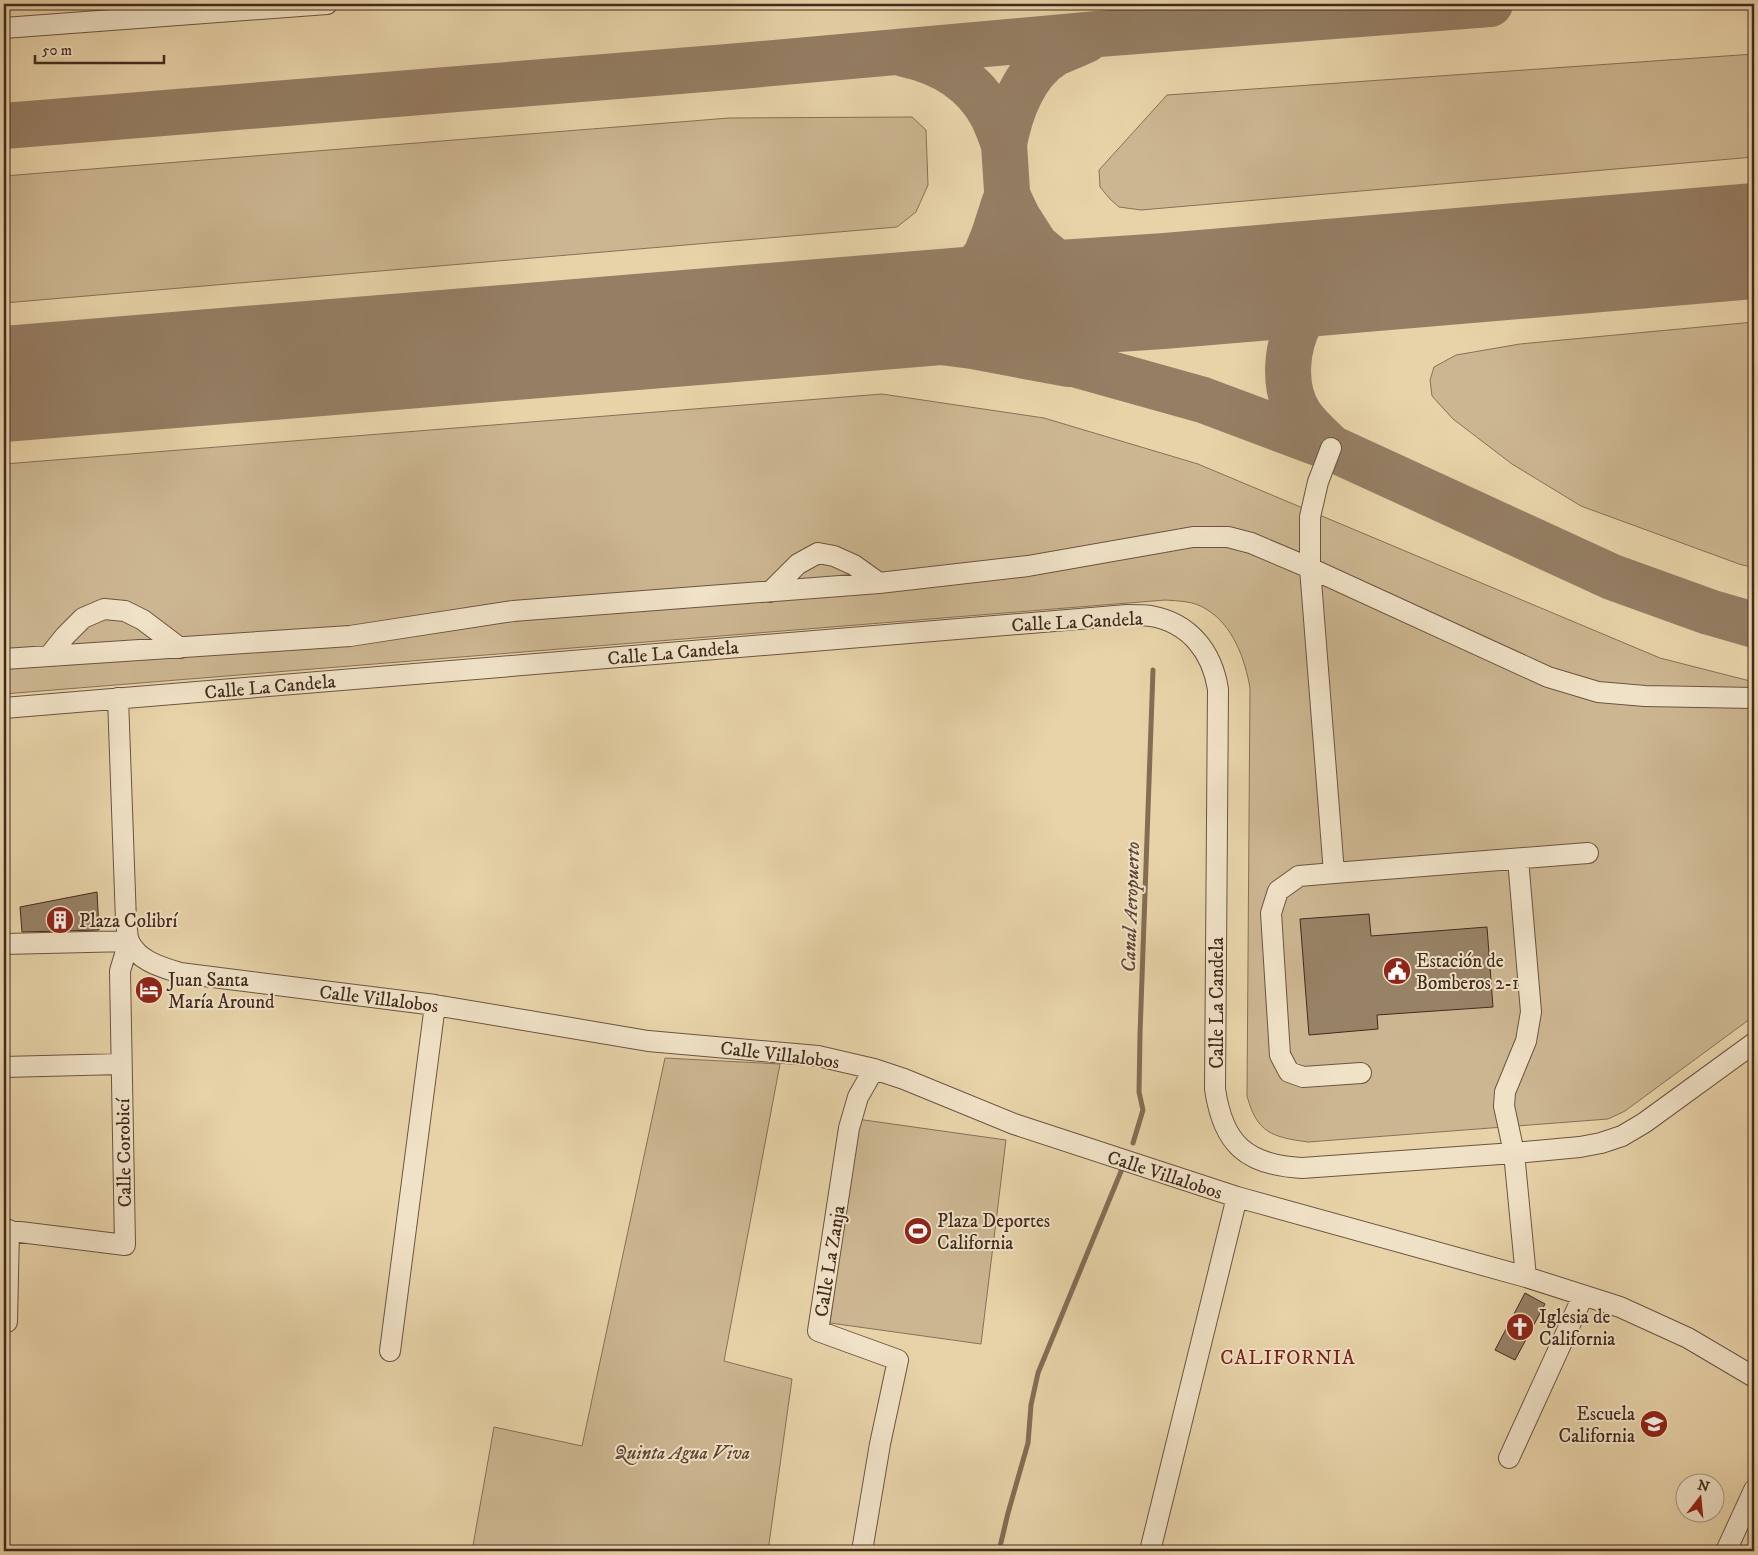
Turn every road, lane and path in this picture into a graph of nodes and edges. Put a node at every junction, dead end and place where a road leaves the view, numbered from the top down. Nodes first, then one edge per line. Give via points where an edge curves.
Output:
1 (327, 4) edge
2 (4, 28) edge
3 (1332, 448) dead end
4 (1310, 568) junction
5 (879, 583) junction
6 (770, 592) junction
7 (180, 648) junction
8 (49, 656) junction
9 (4, 659) edge
10 (118, 698) junction
11 (1754, 698) edge
12 (4, 708) edge
13 (1588, 853) dead end
14 (1518, 859) junction
15 (1334, 873) junction
16 (129, 941) junction
17 (4, 944) edge
18 (435, 1005) junction
19 (1754, 1042) edge
20 (121, 1064) junction
21 (4, 1067) edge
22 (874, 1069) junction
23 (1361, 1072) dead end
24 (1514, 1153) junction
25 (1237, 1197) junction
26 (6, 1230) edge
27 (1526, 1277) junction
28 (1583, 1296) junction
29 (7, 1322) dead end
30 (390, 1351) dead end
31 (1754, 1377) edge
32 (1509, 1458) dead end
33 (1754, 1490) edge
34 (862, 1551) edge
35 (1150, 1551) edge
36 (1726, 1551) edge

1 - 2 street
3 - 4 street via 1318,482 1310,517
4 - 5 street via 1228,536 1193,537 1028,566
4 - 11 street via 1548,677 1598,692
4 - 15 street
5 - 6 street
5 - 6 street via 854,565 834,556 818,554 798,564
6 - 7 street via 513,612 350,636
7 - 8 street
7 - 8 street via 143,620 125,611 104,609 82,618
8 - 9 street
10 - 12 street, Calle La Candela
10 - 16 street
10 - 24 street, Calle La Candela via 1127,615 1152,616 1171,622 1200,644 1215,672 1218,689 1215,1089 1224,1126 1234,1142 1265,1163 1302,1168
13 - 14 street
14 - 15 street
14 - 24 street via 1531,1012 1526,1041 1505,1092 1504,1106
15 - 23 street via 1298,876 1278,890 1271,913 1280,1055 1289,1072 1303,1077
16 - 17 street
16 - 18 street, Calle Villalobos via 154,965 180,972
16 - 20 street, Calle Corobicí via 120,971
18 - 22 street, Calle Villalobos via 648,1041 818,1056
18 - 30 street
19 - 24 street, Calle La Candela via 1622,1136 1580,1147
20 - 21 street
20 - 26 street, Calle Corobicí via 125,1245
22 - 25 street, Calle Villalobos via 1014,1124
22 - 34 street, Calle La Zanja via 858,1097 849,1128 818,1331 898,1360
24 - 27 street
25 - 27 street, Calle Villalobos
25 - 35 street
26 - 29 street
27 - 28 street, Calle Villalobos
28 - 31 street, Calle Villalobos via 1655,1322
28 - 32 street
33 - 36 street

